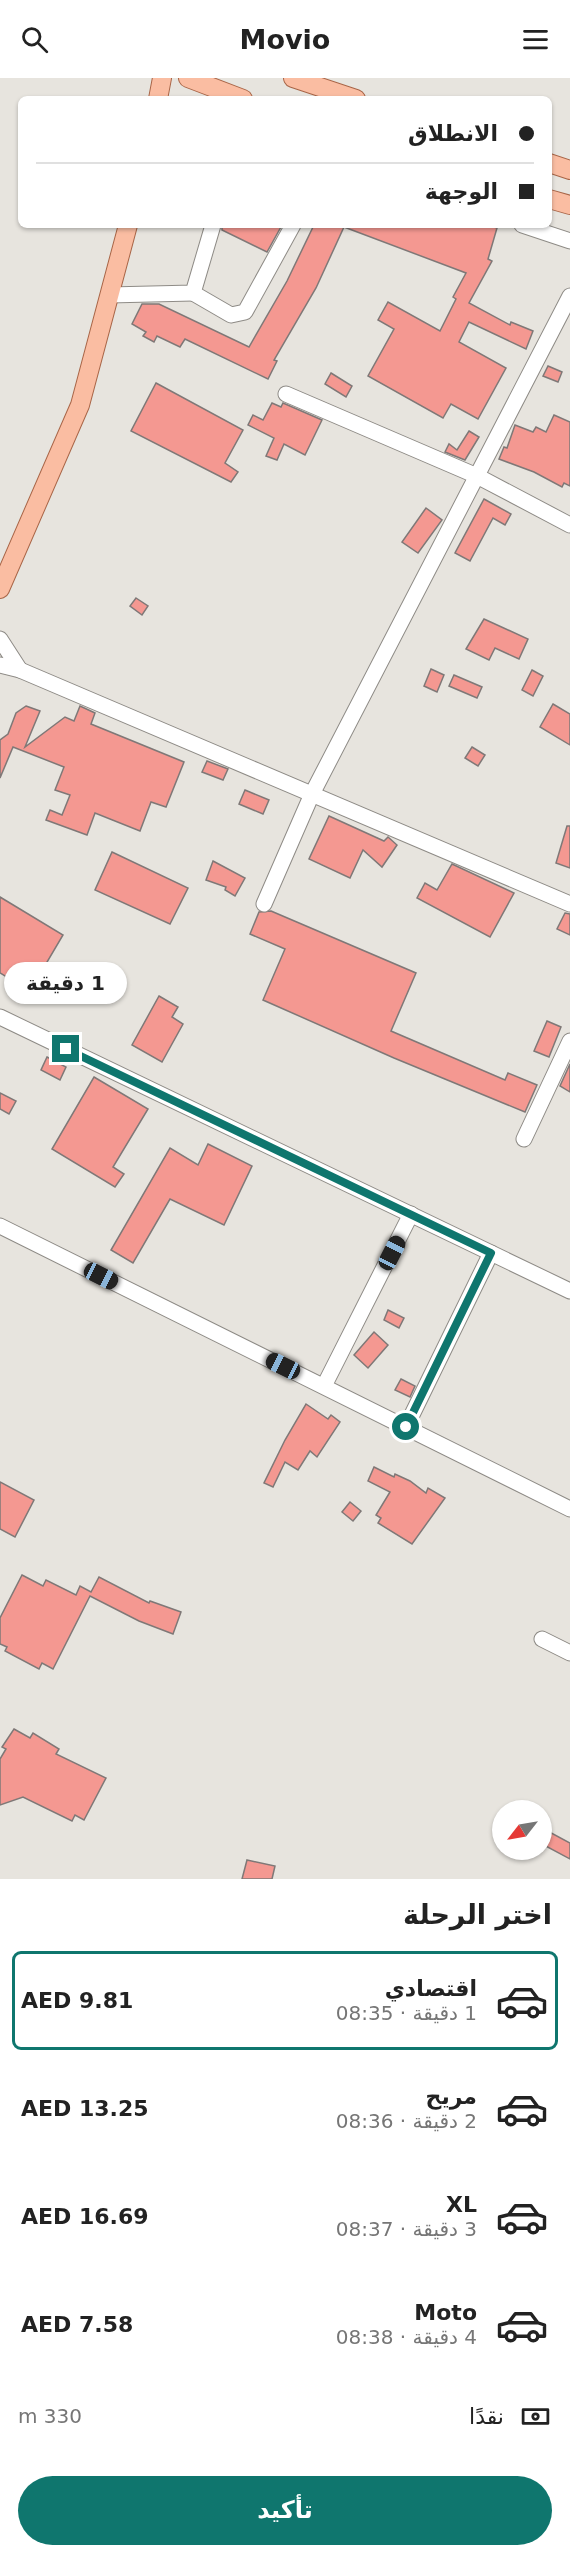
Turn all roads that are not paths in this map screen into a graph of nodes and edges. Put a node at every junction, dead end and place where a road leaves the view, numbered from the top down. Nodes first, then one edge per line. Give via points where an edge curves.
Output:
1 (162, 78) edge
2 (188, 78) edge
3 (293, 78) edge
4 (227, 95) edge
5 (159, 96) edge
6 (347, 96) edge
7 (552, 164) edge
8 (570, 170) edge
9 (552, 200) edge
10 (570, 205) edge
11 (127, 228) edge
12 (212, 228) edge
13 (291, 228) edge
14 (530, 228) edge
15 (570, 242) edge
16 (193, 294) junction
17 (109, 295) junction
18 (570, 296) edge
19 (286, 393) dead end
20 (477, 476) junction
21 (570, 525) edge
22 (0, 589) edge
23 (0, 639) edge
24 (0, 665) edge
25 (20, 670) junction
26 (312, 794) junction
27 (264, 904) dead end
28 (570, 904) edge
29 (1, 1019) edge
30 (570, 1041) edge
31 (524, 1139) dead end
32 (411, 1214) junction
33 (0, 1226) edge
34 (491, 1253) junction
35 (570, 1291) edge
36 (324, 1386) junction
37 (406, 1427) junction
38 (570, 1509) edge
39 (542, 1639) dead end
40 (570, 1653) edge

1 - 5 main road
2 - 4 main road
3 - 6 main road
7 - 8 main road
9 - 10 main road
11 - 17 main road
12 - 16 street
13 - 16 street via 245,312 231,315
14 - 15 street
16 - 17 street
17 - 22 main road via 80,405
18 - 20 street
19 - 20 street
20 - 21 street
20 - 26 street
23 - 25 street
24 - 25 street
25 - 26 street
26 - 27 street
26 - 28 street
29 - 32 street
30 - 31 street
32 - 34 street
32 - 36 street
33 - 36 street
34 - 35 street
34 - 37 street
36 - 37 street
37 - 38 street
39 - 40 street

